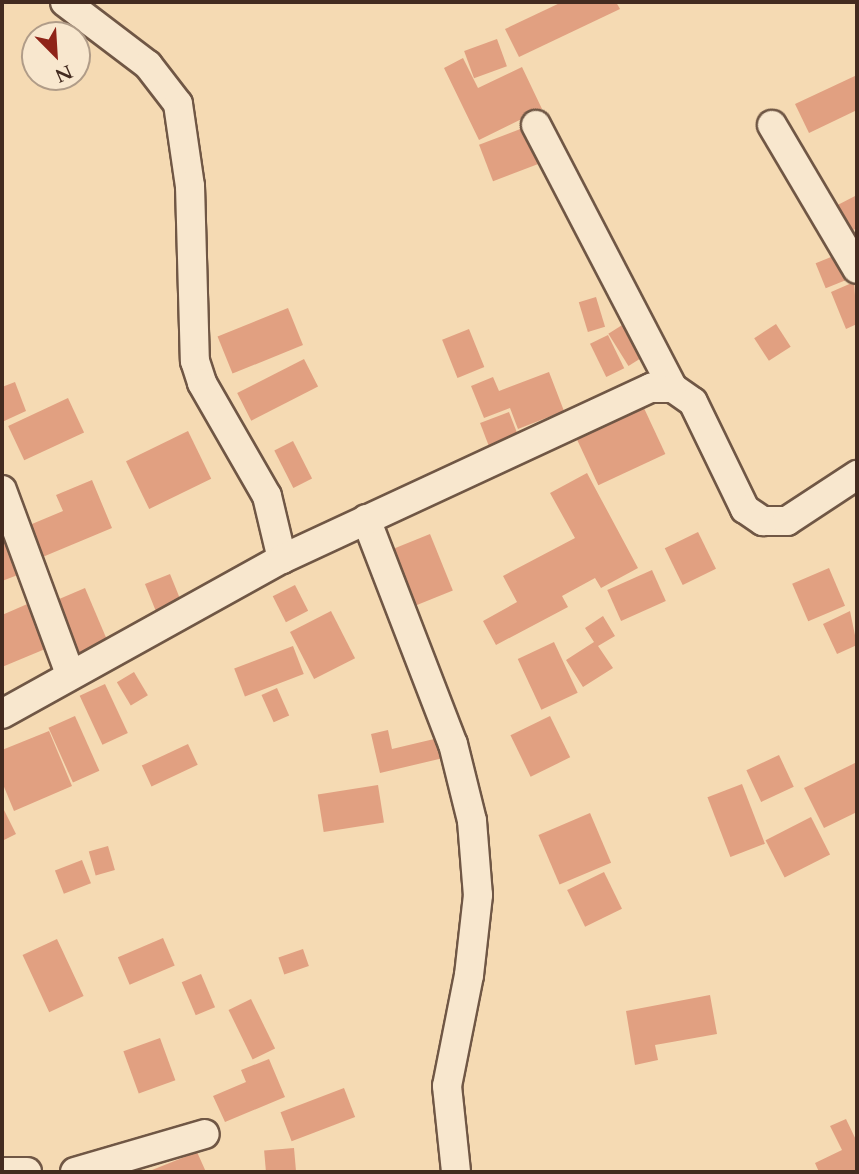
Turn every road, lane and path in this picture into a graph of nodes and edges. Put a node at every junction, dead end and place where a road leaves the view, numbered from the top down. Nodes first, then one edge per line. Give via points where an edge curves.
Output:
1 (65, 2) edge
2 (536, 125) dead end
3 (772, 125) dead end
4 (857, 269) edge
5 (673, 388) junction
6 (857, 475) edge
7 (2, 490) edge
8 (366, 519) junction
9 (282, 559) junction
10 (70, 674) junction
11 (2, 714) edge
12 (205, 1134) dead end
13 (2, 1172) edge
14 (27, 1172) edge
15 (75, 1172) edge
16 (456, 1172) edge

1 - 9 street via 148,65 178,104 190,186 195,361 202,383 267,496
2 - 5 street
3 - 4 street
5 - 6 street via 693,402 745,509 763,521 787,521
5 - 8 street via 651,388
7 - 10 street
8 - 9 street
8 - 16 street via 453,744 472,821 476,908 447,1086
9 - 10 street
10 - 11 street
12 - 15 street
13 - 14 street

